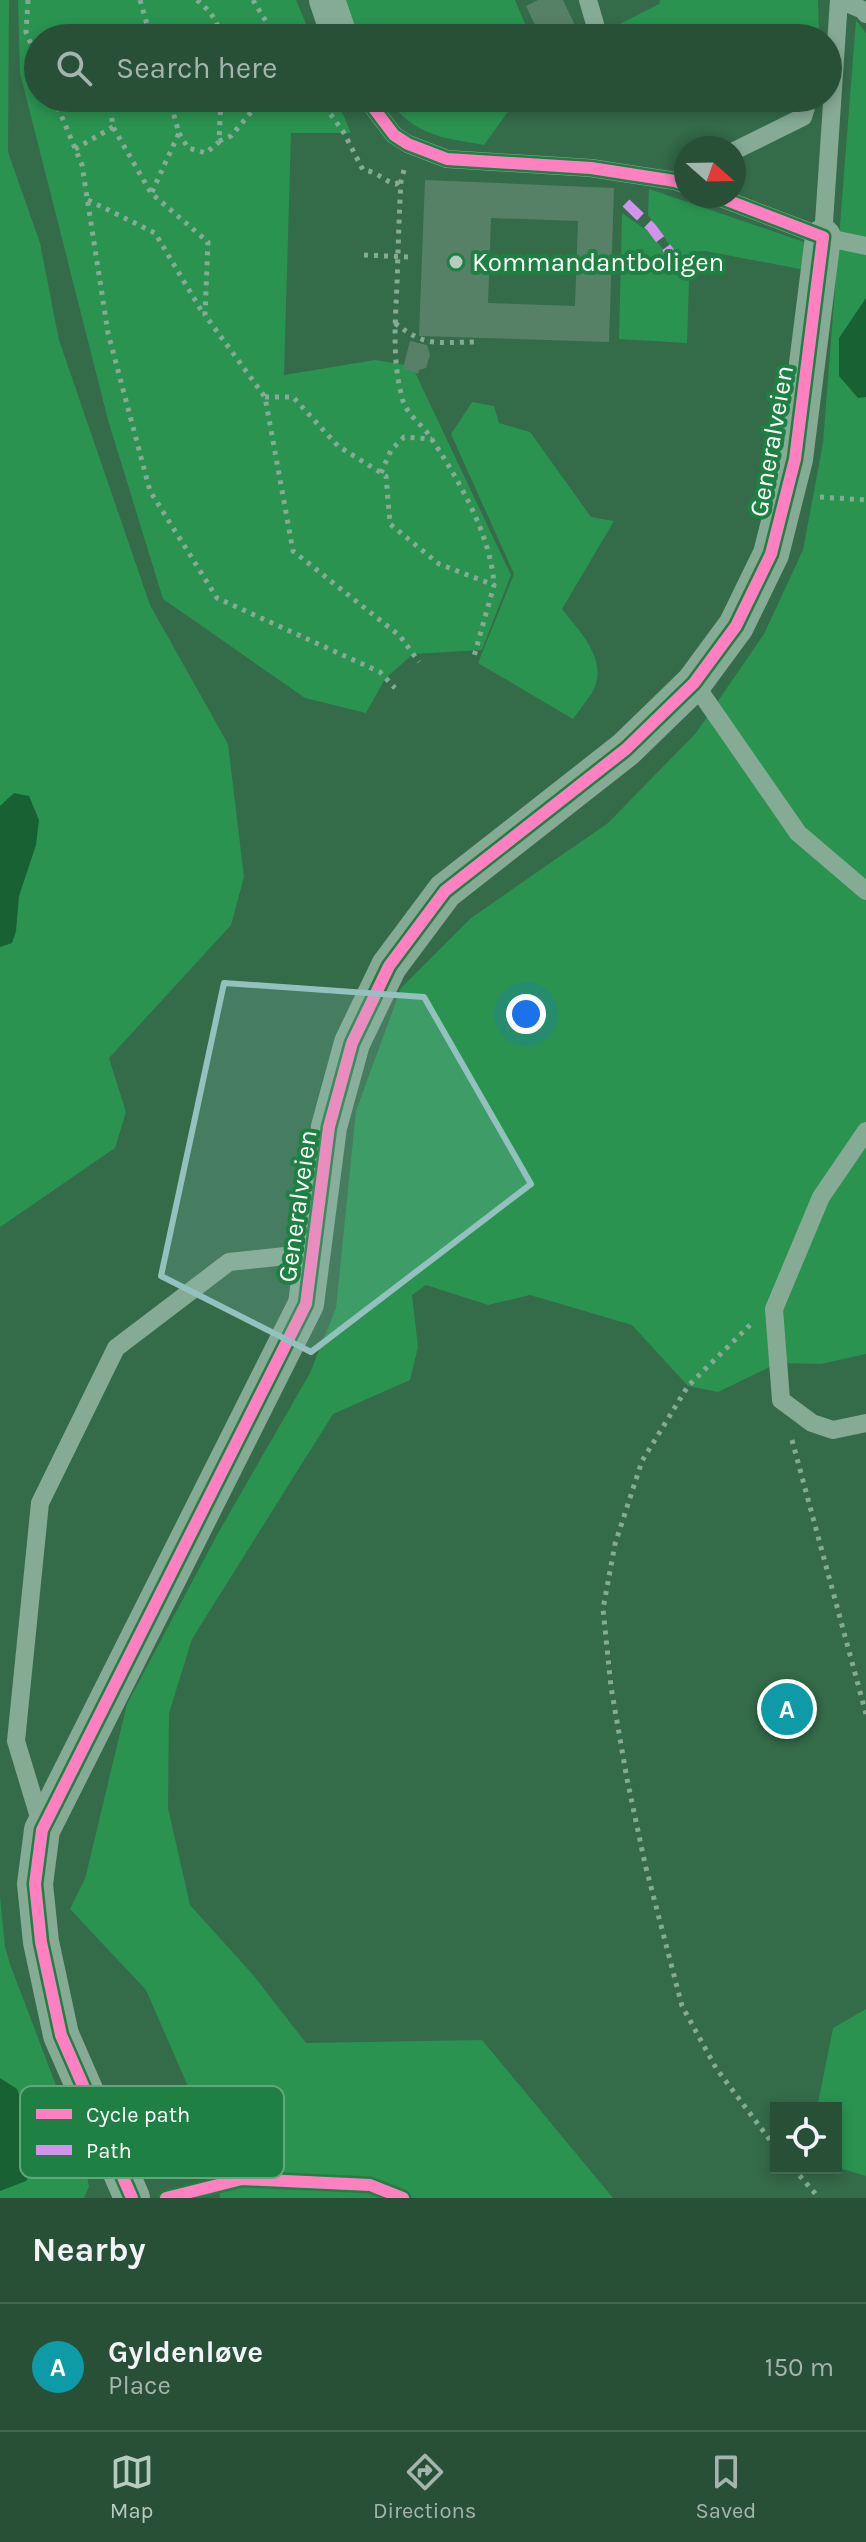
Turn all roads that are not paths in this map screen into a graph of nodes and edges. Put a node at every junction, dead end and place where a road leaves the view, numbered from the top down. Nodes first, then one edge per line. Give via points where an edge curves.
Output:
1 (327, 0) edge
2 (588, 0) edge
3 (839, 0) edge
4 (866, 14) edge
5 (335, 24) edge
6 (595, 24) dead end
7 (831, 24) edge
8 (837, 24) edge
9 (377, 112) edge
10 (805, 112) edge
11 (831, 112) edge
12 (746, 145) edge
13 (674, 179) edge
14 (746, 207) edge
15 (823, 237) junction
16 (866, 246) edge
17 (694, 683) junction
18 (866, 891) edge
19 (866, 1131) edge
20 (314, 1253) junction
21 (866, 1423) edge
22 (42, 1830) junction
23 (83, 2086) edge
24 (123, 2178) edge
25 (132, 2198) edge

1 - 5 street
2 - 6 lane
3 - 4 lane
3 - 7 lane
3 - 8 lane
9 - 13 lane via 394,135 447,159
10 - 12 lane
11 - 15 lane
14 - 15 lane
15 - 16 lane
15 - 17 street, Generalveien via 795,459 771,554 736,626
17 - 18 lane via 798,833
17 - 20 street, Generalveien via 626,749 445,891 389,966 352,1043 329,1127
19 - 21 lane via 821,1197 774,1309 781,1400 812,1423 833,1430
20 - 22 street, Generalveien via 306,1304 282,1355
20 - 22 lane via 229,1262 116,1348 40,1503 16,1741
22 - 23 street, Generalveien via 35,1884 41,1942 61,2035
24 - 25 street, Generalveien

